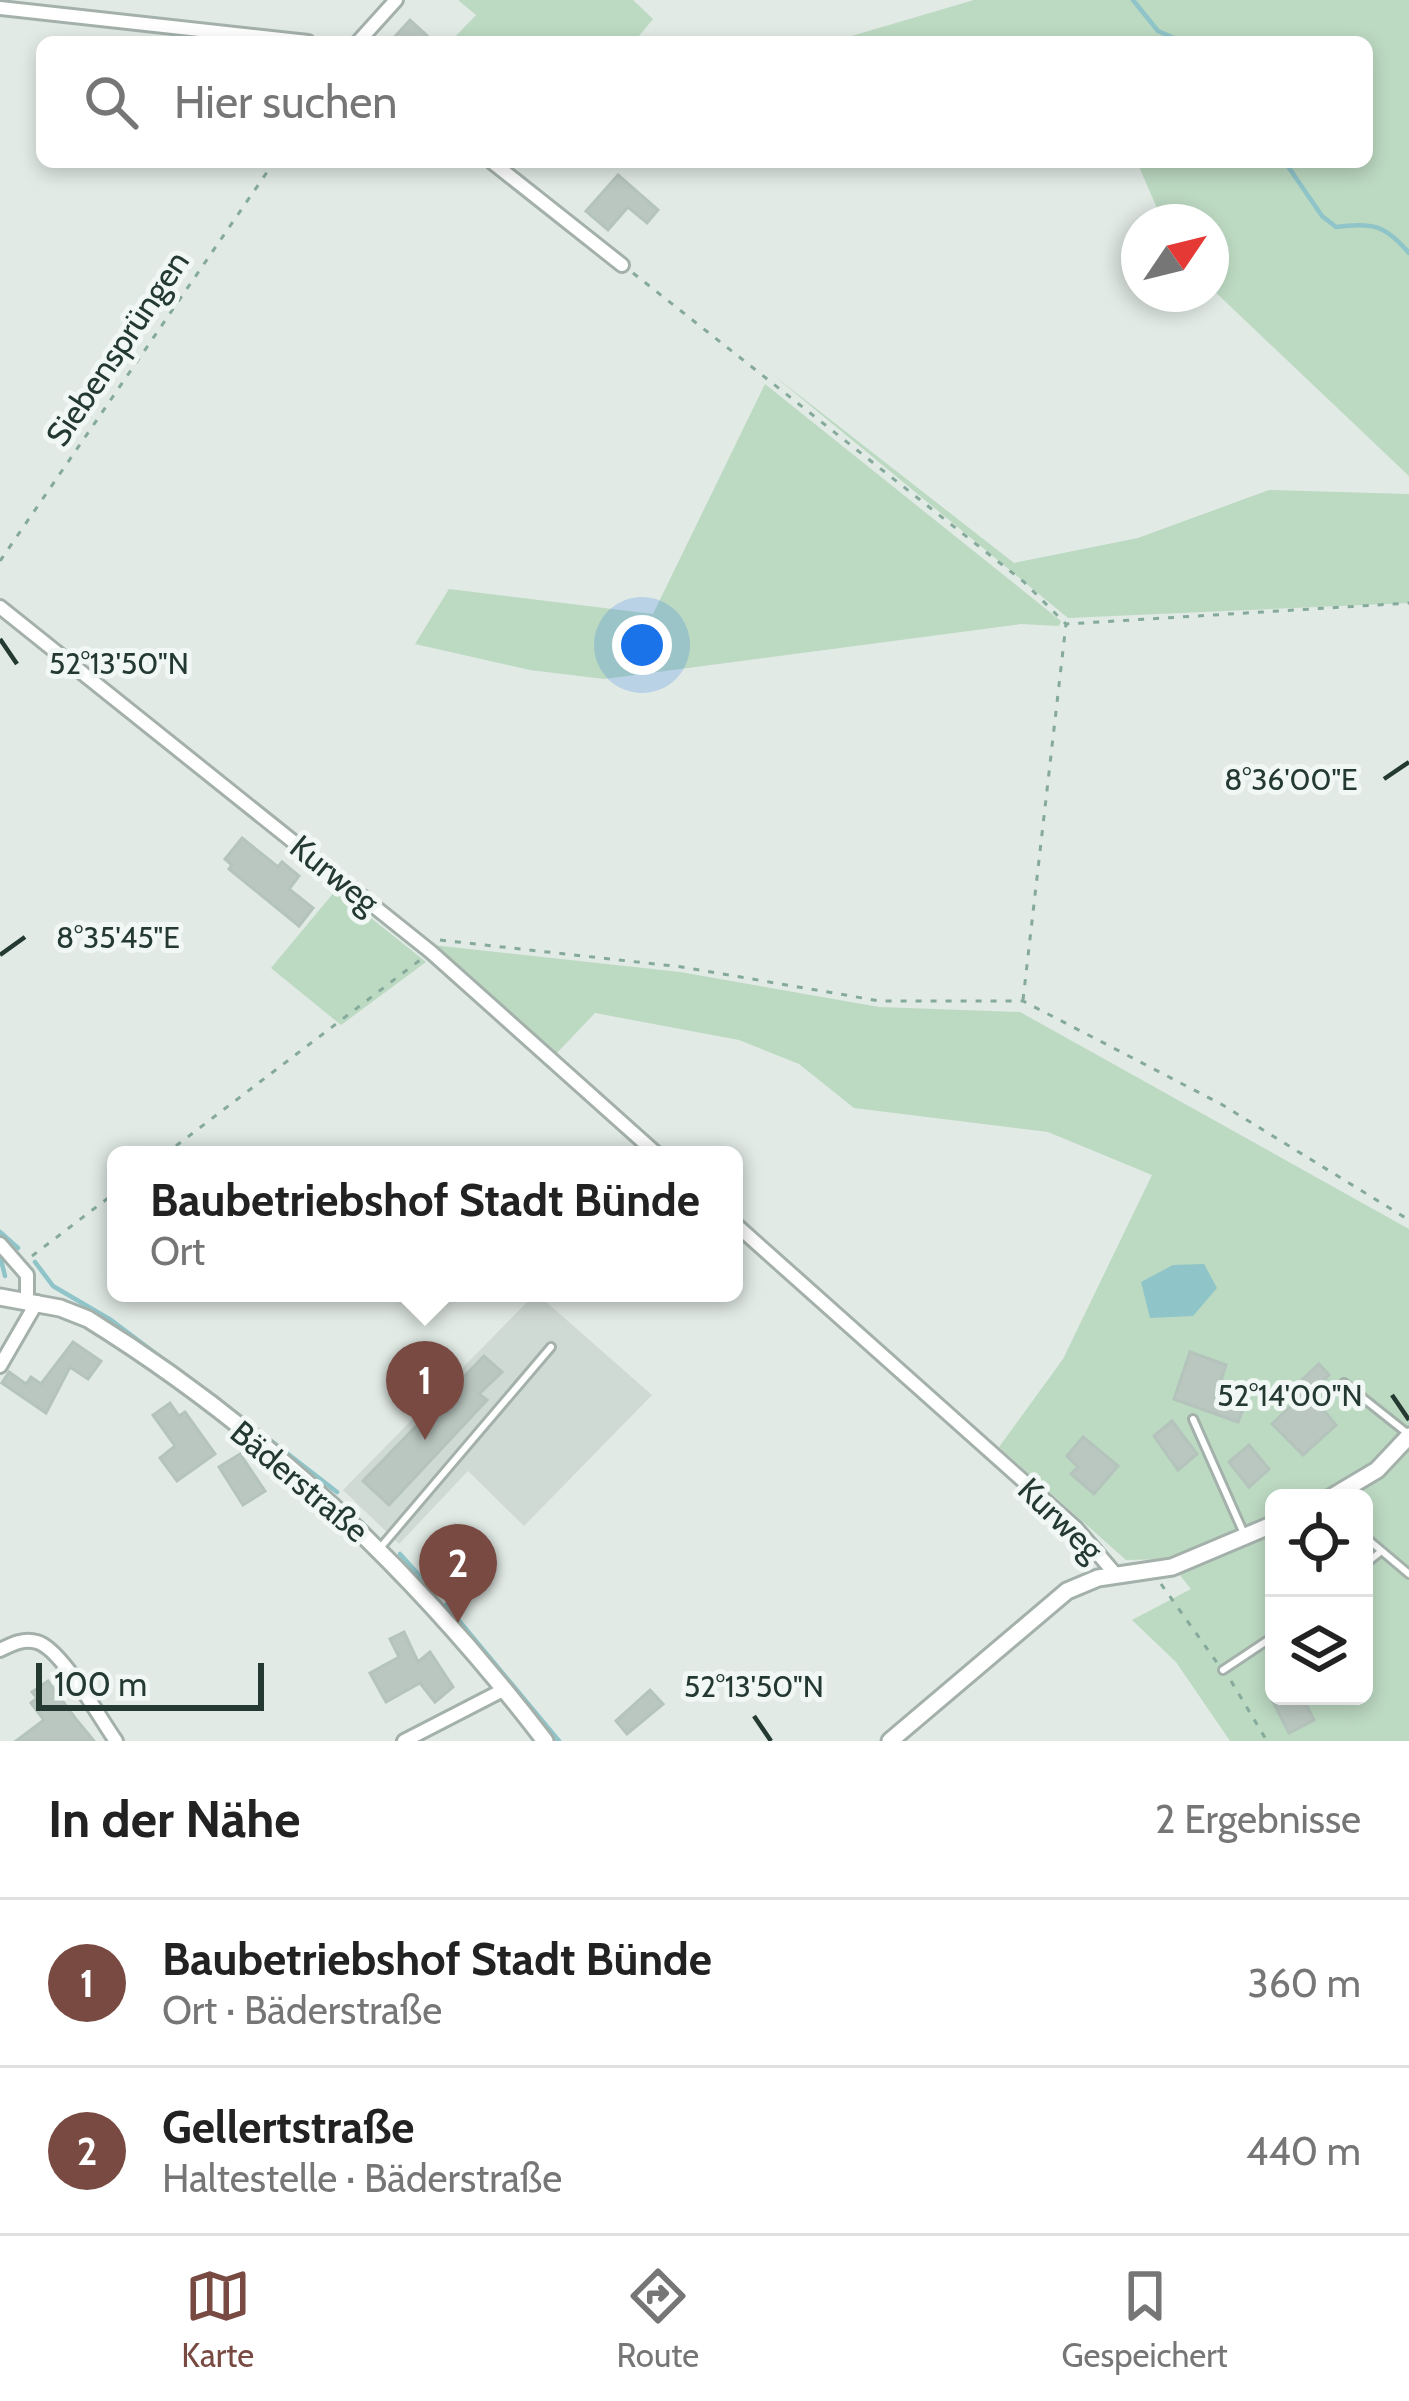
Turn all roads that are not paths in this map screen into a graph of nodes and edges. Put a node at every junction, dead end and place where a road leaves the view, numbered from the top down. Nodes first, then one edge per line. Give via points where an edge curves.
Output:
1 (396, 0) edge
2 (0, 8) edge
3 (254, 36) edge
4 (363, 36) edge
5 (500, 168) edge
6 (622, 265) road end
7 (0, 607) edge
8 (648, 1146) edge
9 (743, 1231) edge
10 (0, 1244) edge
11 (0, 1297) edge
12 (32, 1301) junction
13 (551, 1347) dead end
14 (0, 1366) edge
15 (1344, 1383) dead end
16 (1193, 1419) dead end
17 (1409, 1435) edge
18 (1345, 1489) edge
19 (1265, 1528) edge
20 (1246, 1537) junction
21 (1373, 1546) edge
22 (380, 1548) junction
23 (1379, 1553) junction
24 (1373, 1558) edge
25 (1409, 1574) edge
26 (1117, 1576) junction
27 (1265, 1642) edge
28 (0, 1650) edge
29 (1223, 1670) road end
30 (506, 1689) junction
31 (116, 1741) edge
32 (404, 1741) edge
33 (545, 1741) edge
34 (890, 1741) edge

1 - 4 street
2 - 3 street
5 - 6 street
7 - 8 street, Kurweg via 431,952
9 - 26 street, Kurweg via 1076,1528
10 - 12 street via 21,1264
11 - 12 street, Bäderstraße
12 - 14 street
12 - 22 street, Bäderstraße via 111,1333 325,1495
13 - 22 lane
15 - 17 lane
16 - 20 lane
17 - 18 street via 1377,1470
19 - 20 street
20 - 26 street via 1155,1571
21 - 23 lane
22 - 30 street, Bäderstraße
23 - 24 lane
23 - 25 lane
26 - 34 street via 1082,1583 1051,1603
27 - 29 lane
28 - 31 street via 38,1642 54,1653
30 - 32 street
30 - 33 street, Bäderstraße

